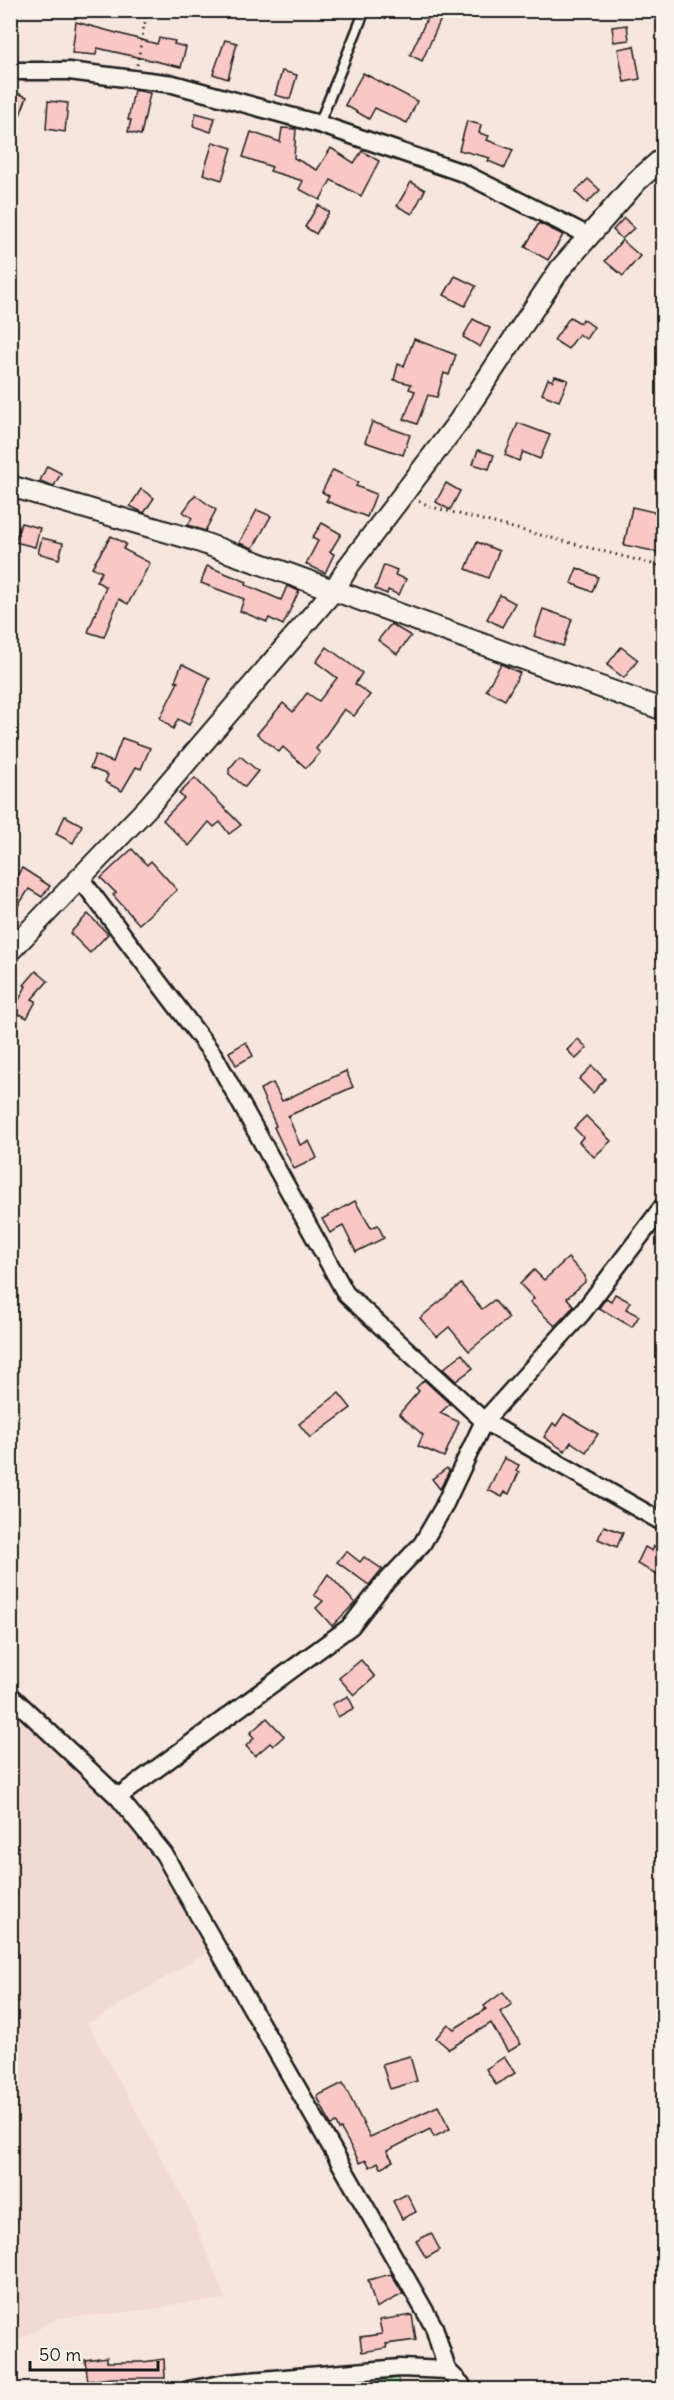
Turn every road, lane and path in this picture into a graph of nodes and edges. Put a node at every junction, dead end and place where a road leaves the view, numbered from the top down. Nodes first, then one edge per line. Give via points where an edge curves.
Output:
1 (147, 10) edge
2 (365, 10) edge
3 (14, 73) edge
4 (134, 79) junction
5 (320, 123) junction
6 (663, 157) edge
7 (589, 236) junction
8 (10, 486) edge
9 (404, 493) junction
10 (663, 567) edge
11 (334, 590) junction
12 (663, 710) edge
13 (80, 878) junction
14 (10, 951) edge
15 (663, 1205) edge
16 (484, 1420) junction
17 (663, 1522) edge
18 (10, 1695) edge
19 (118, 1797) junction
20 (447, 2370) junction
21 (188, 2390) edge
22 (464, 2390) edge

1 - 4 path
2 - 5 lane
3 - 4 street via 69,71
4 - 5 street via 173,84
5 - 7 street via 463,173
6 - 7 street
7 - 9 street via 560,269 459,421
8 - 11 street via 195,540
9 - 10 path via 432,507
9 - 11 street
11 - 12 street
11 - 13 street via 148,807
13 - 14 street
13 - 16 street via 215,1058 346,1294
15 - 16 street via 582,1313
16 - 17 street
16 - 19 street via 422,1544 351,1626
18 - 19 street
19 - 20 street via 164,1854 434,2327
20 - 21 street via 400,2368 226,2383
20 - 22 street

